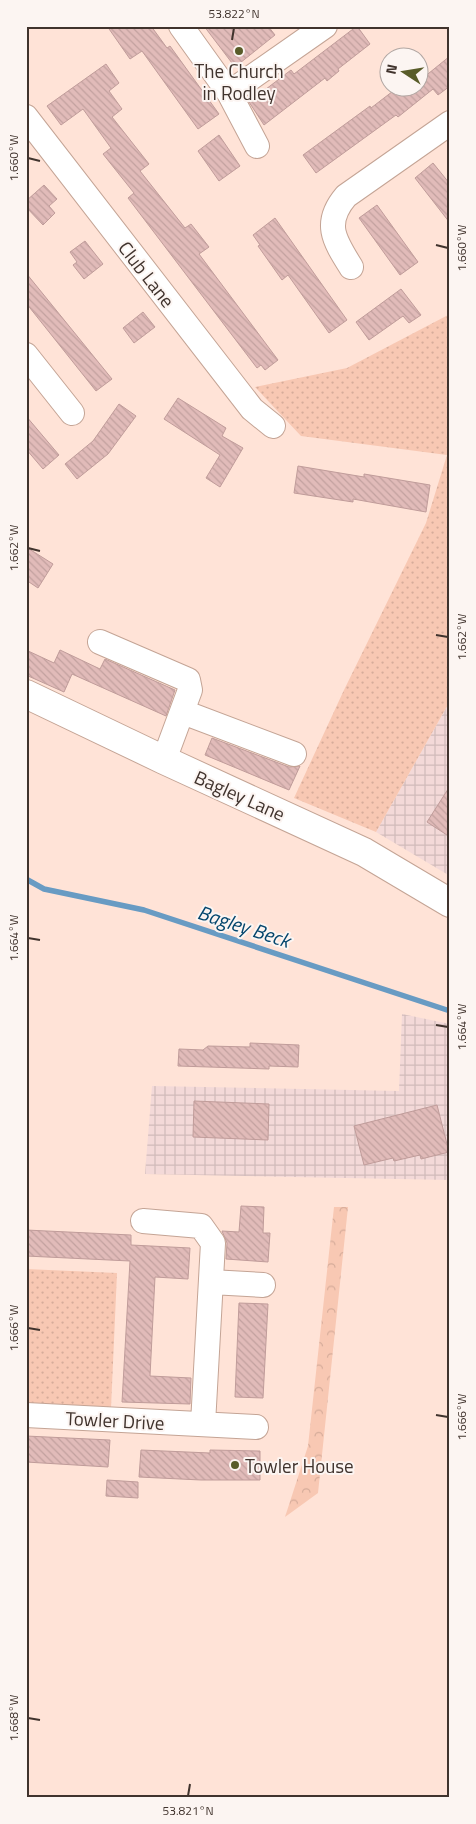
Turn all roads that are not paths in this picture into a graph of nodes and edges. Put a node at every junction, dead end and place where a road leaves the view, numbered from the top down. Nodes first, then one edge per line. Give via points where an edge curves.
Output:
1 (181, 26) edge
2 (325, 26) edge
3 (295, 35) edge
4 (229, 92) junction
5 (26, 117) edge
6 (449, 125) edge
7 (257, 146) dead end
8 (351, 267) dead end
9 (26, 355) edge
10 (72, 413) dead end
11 (273, 426) dead end
12 (100, 642) dead end
13 (26, 694) edge
14 (183, 712) junction
15 (294, 754) dead end
16 (164, 760) junction
17 (450, 903) edge
18 (143, 1221) dead end
19 (211, 1282) junction
20 (263, 1285) dead end
21 (26, 1415) edge
22 (203, 1424) junction
23 (256, 1427) dead end

1 - 4 street
2 - 3 street
3 - 4 street
4 - 7 street
5 - 11 street, Club Lane via 252,409
6 - 8 street via 346,196 337,207 333,232
9 - 10 street
12 - 14 street via 188,680 190,690
13 - 16 street, Bagley Lane
14 - 15 street
14 - 16 street
16 - 17 street, Bagley Lane via 364,852
18 - 19 street via 201,1226 213,1243
19 - 20 street
19 - 22 street
21 - 22 street, Towler Drive
22 - 23 street, Towler Drive

